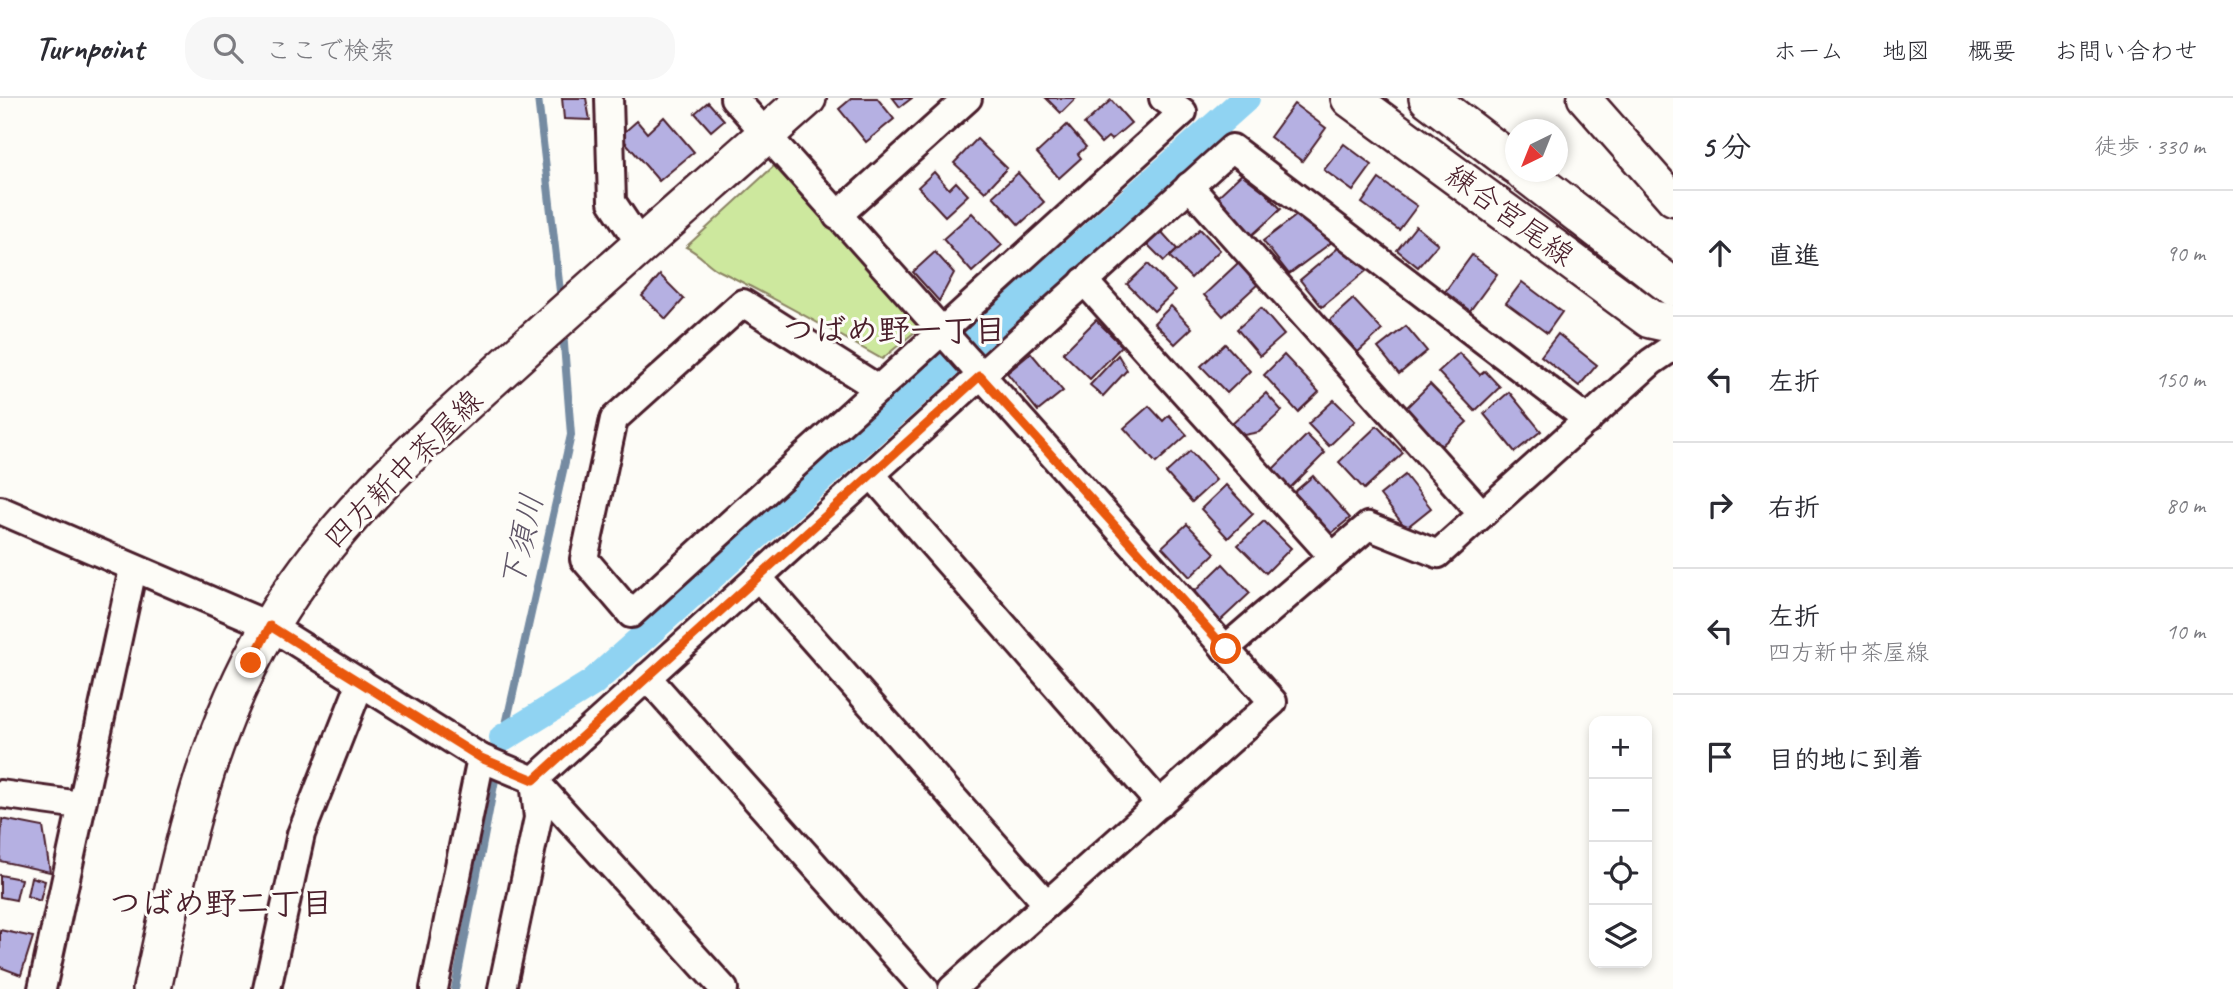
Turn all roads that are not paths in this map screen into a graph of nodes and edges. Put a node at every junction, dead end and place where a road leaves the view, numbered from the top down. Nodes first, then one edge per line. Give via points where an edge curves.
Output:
1 (608, 98) edge
2 (734, 98) edge
3 (807, 98) edge
4 (968, 98) edge
5 (1163, 98) edge
6 (1350, 98) edge
7 (1428, 98) edge
8 (1584, 98) edge
9 (765, 135) junction
10 (1505, 157) edge
11 (1537, 182) edge
12 (1189, 186) junction
13 (1673, 199) edge
14 (837, 216) junction
15 (640, 244) junction
16 (1084, 281) junction
17 (1673, 287) edge
18 (1673, 324) edge
19 (942, 332) junction
20 (1673, 347) edge
21 (980, 376) junction
22 (879, 389) junction
23 (1588, 420) junction
24 (871, 474) junction
25 (0, 510) edge
26 (1482, 514) junction
27 (1332, 556) junction
28 (133, 569) junction
29 (758, 577) junction
30 (270, 626) junction
31 (1226, 649) junction
32 (647, 677) junction
33 (361, 682) junction
34 (481, 758) junction
35 (534, 780) junction
36 (0, 794) edge
37 (1160, 803) junction
38 (80, 805) junction
39 (1047, 904) junction
40 (42, 989) edge
41 (152, 989) edge
42 (267, 989) edge
43 (434, 989) edge
44 (502, 989) edge
45 (723, 989) edge
46 (925, 989) edge
47 (952, 989) edge

1 - 15 street via 612,202
2 - 9 street
3 - 9 main road, 四方新中茶屋線
4 - 14 street
5 - 19 street via 1183,112
6 - 18 main road, 練合宮尾線 via 1650,319
7 - 10 main road, 練合宮尾線
8 - 13 street
9 - 14 street
9 - 15 main road, 四方新中茶屋線
11 - 17 main road, 練合宮尾線
12 - 16 street
12 - 23 street via 1232,148
12 - 26 street
14 - 19 street
15 - 30 main road, 四方新中茶屋線 via 418,446 349,516
16 - 21 street
16 - 27 street
19 - 21 street
19 - 22 street
20 - 23 street
21 - 24 street
21 - 31 street
22 - 22 street via 631,614 584,559 614,419 743,303
23 - 26 street
24 - 29 street
24 - 37 street
25 - 28 street
26 - 27 street via 1438,554 1368,526
27 - 31 street
28 - 30 street
28 - 38 street
29 - 32 street
29 - 39 street
30 - 33 street
30 - 41 main road, 四方新中茶屋線 via 209,753 184,841
31 - 37 street via 1273,702
32 - 35 street
32 - 46 street
33 - 34 street
33 - 42 street via 301,834
34 - 35 street
34 - 43 street
35 - 44 street via 538,818
35 - 45 street
36 - 38 street
37 - 39 street
38 - 40 street
39 - 47 street

